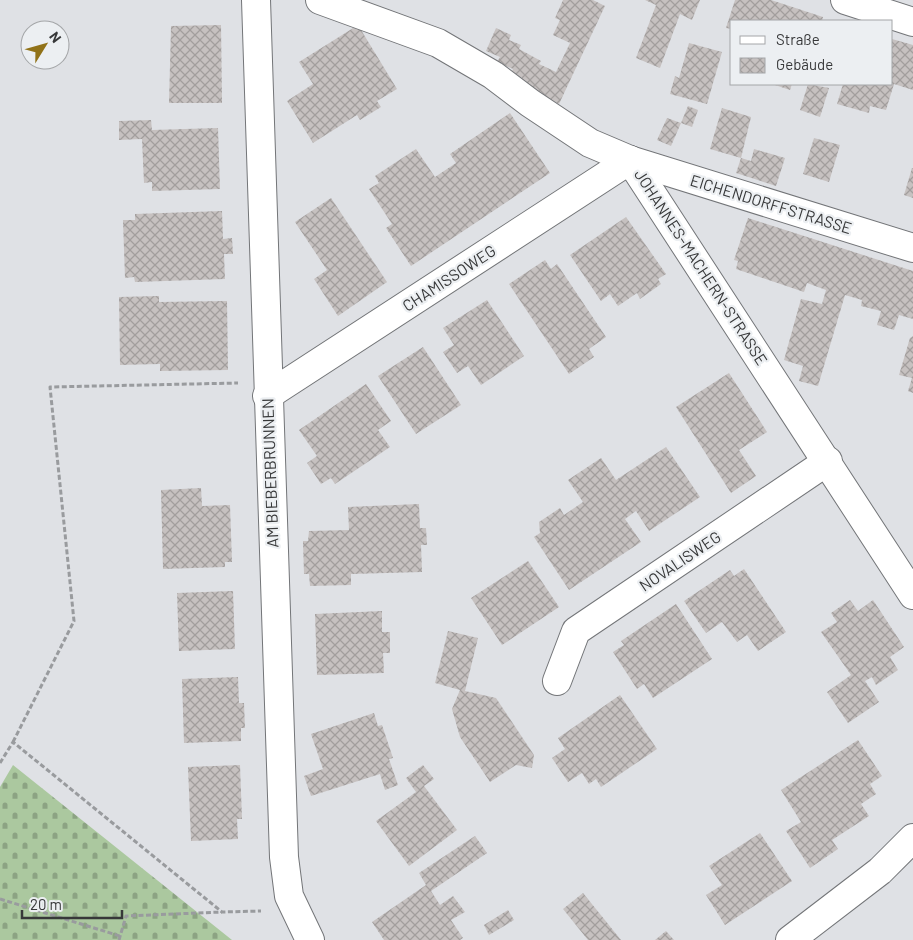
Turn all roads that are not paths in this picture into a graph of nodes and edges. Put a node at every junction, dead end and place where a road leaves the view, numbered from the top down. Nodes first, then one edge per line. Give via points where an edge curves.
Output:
1 (256, 0) edge
2 (320, 0) edge
3 (845, 0) edge
4 (913, 22) edge
5 (630, 160) junction
6 (913, 248) edge
7 (267, 390) junction
8 (828, 461) junction
9 (913, 595) edge
10 (557, 681) dead end
11 (913, 838) edge
12 (310, 940) edge
13 (790, 940) edge

1 - 7 street, AM BIEBERBRUNNEN
2 - 5 street, JOHANNES-MACHERN-STRASSE via 438,43 493,76 590,143
3 - 4 street
5 - 6 street, EICHENDORFFSTRASSE
5 - 7 street, CHAMISSOWEG
5 - 8 street, JOHANNES-MACHERN-STRASSE
7 - 12 street, AM BIEBERBRUNNEN via 284,857 294,910
8 - 9 street, JOHANNES-MACHERN-STRASSE
8 - 10 street, NOVALISWEG via 576,631
11 - 13 street via 880,871

